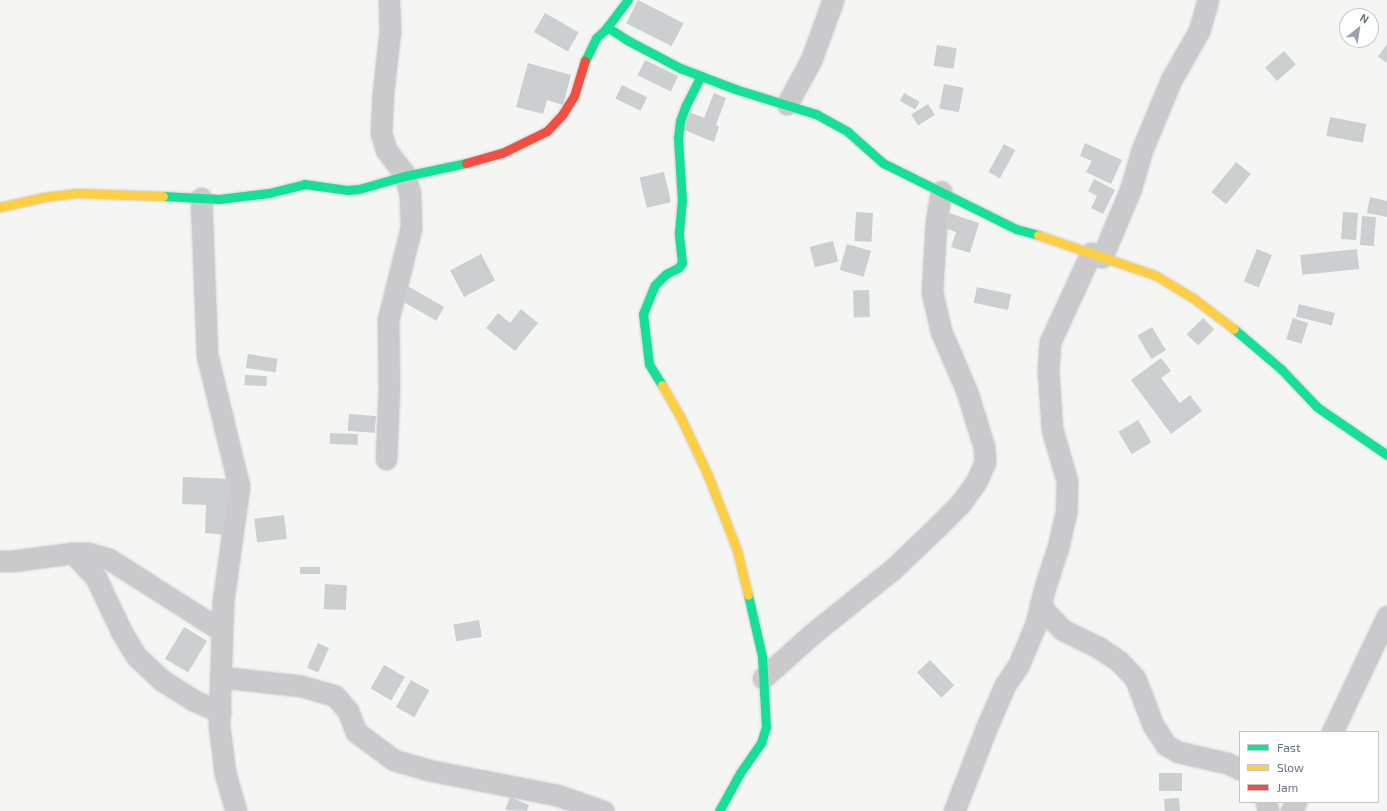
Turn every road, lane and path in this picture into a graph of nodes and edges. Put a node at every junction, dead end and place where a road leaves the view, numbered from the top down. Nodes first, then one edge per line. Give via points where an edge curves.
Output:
1 (389, 0) edge
2 (628, 0) edge
3 (833, 0) edge
4 (1208, 0) edge
5 (607, 27) junction
6 (701, 76) junction
7 (787, 104) junction
8 (405, 176) junction
9 (941, 191) junction
10 (201, 198) junction
11 (0, 207) edge
12 (1096, 255) junction
13 (1387, 455) edge
14 (386, 459) dead end
15 (74, 552) junction
16 (0, 561) edge
17 (1040, 604) junction
18 (1387, 616) edge
19 (222, 631) junction
20 (221, 677) junction
21 (763, 678) junction
22 (220, 712) junction
23 (1332, 731) edge
24 (1239, 769) edge
25 (236, 811) edge
26 (603, 811) edge
27 (719, 811) edge
28 (954, 811) edge

1 - 8 street via 390,31 381,133 386,150
2 - 5 street
3 - 7 street via 811,60
4 - 12 street via 1199,31 1171,80 1142,150 1131,188
5 - 6 street via 680,68
5 - 8 street via 596,38 587,55 574,96 562,115 547,131 502,153 450,168
6 - 7 street
6 - 21 street via 680,121 678,138 682,201 679,242 682,263 655,285 643,314 649,364 680,416 707,473 737,550 760,649
7 - 9 street via 816,114 841,128 883,163
8 - 10 street via 359,189 347,190 304,184 269,193 219,200
8 - 14 street via 410,194 411,228 388,320
9 - 12 street via 1016,229
9 - 21 street via 936,223 932,292 941,331 978,425 985,462 976,482 960,504 935,529 894,568 812,634
10 - 11 street via 76,193
10 - 19 street via 207,355 238,486 223,602
12 - 13 street via 1154,275 1193,298 1245,337 1281,369 1317,407
12 - 17 street via 1050,342 1048,370 1052,429 1067,481 1066,512
15 - 16 street
15 - 19 street via 109,559
15 - 22 street via 96,578 121,632 136,656 163,681 193,700
17 - 24 street via 1063,630 1098,647 1119,661 1135,678 1153,725 1166,745 1178,752 1227,763
17 - 28 street via 1018,666 1005,685
18 - 23 street
19 - 20 street
20 - 22 street
20 - 26 street via 301,686 335,696 348,711 356,732 394,760 428,770 557,795
21 - 27 street via 766,728
22 - 25 street via 219,725 225,773

